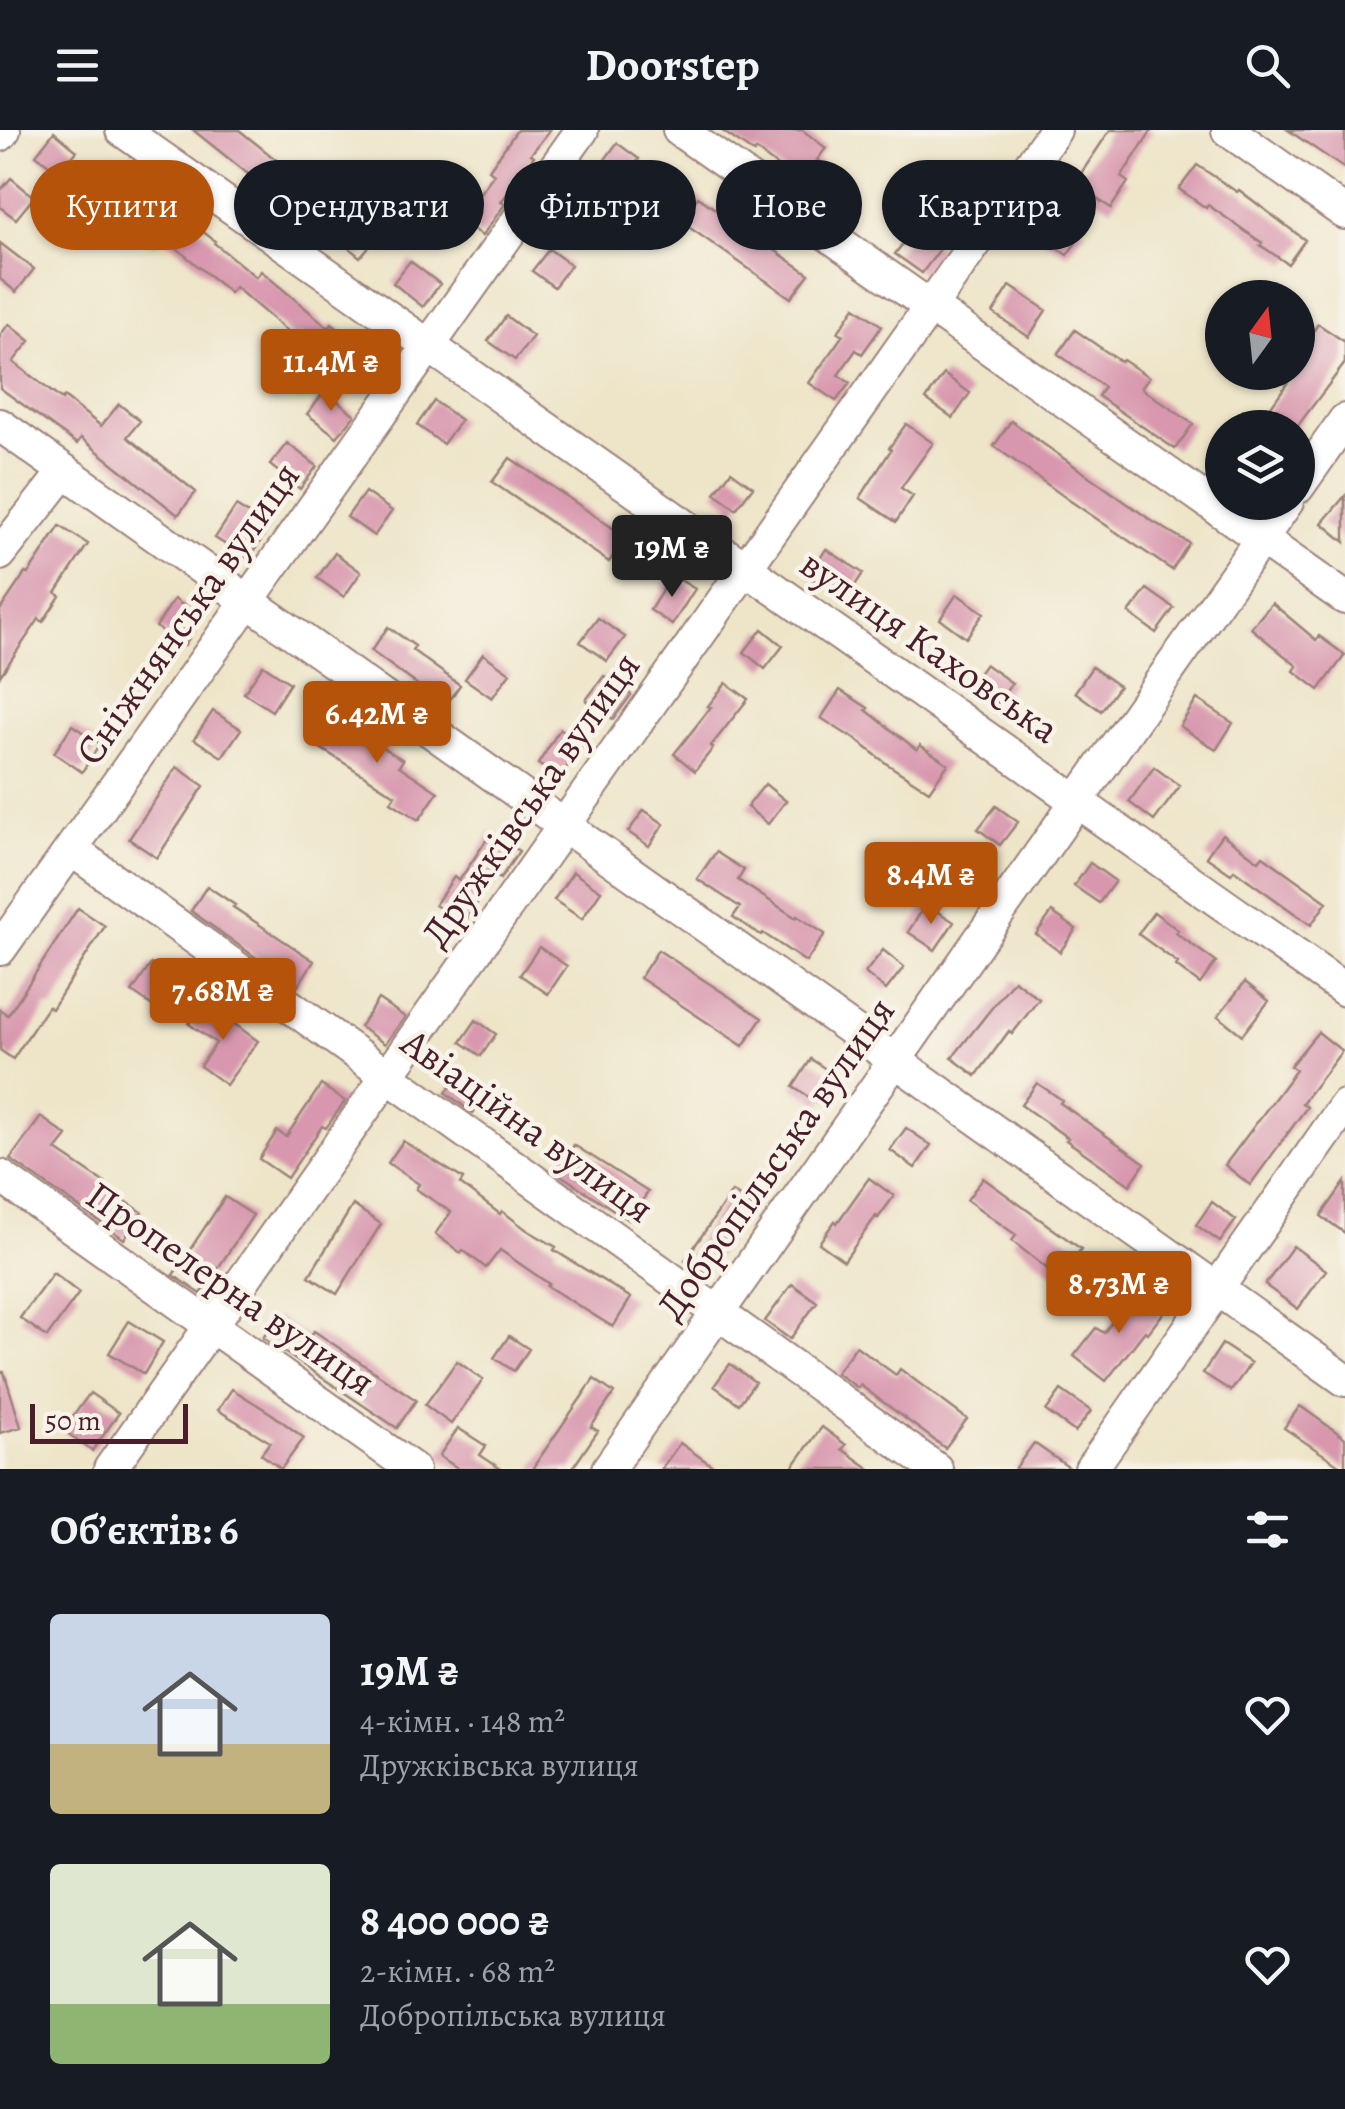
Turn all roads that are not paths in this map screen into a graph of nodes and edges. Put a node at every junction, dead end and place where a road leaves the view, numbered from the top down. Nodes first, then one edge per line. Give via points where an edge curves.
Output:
1 (122, 130) edge
2 (582, 130) edge
3 (679, 130) edge
4 (1056, 130) edge
5 (1228, 130) edge
6 (1345, 213) edge
7 (930, 307) junction
8 (429, 346) junction
9 (1345, 420) edge
10 (0, 426) edge
11 (1315, 463) edge
12 (65, 471) junction
13 (1275, 520) edge
14 (1261, 540) junction
15 (0, 554) edge
16 (746, 568) junction
17 (1345, 598) edge
18 (248, 602) junction
19 (1077, 801) junction
20 (564, 826) junction
21 (72, 850) junction
22 (0, 950) edge
23 (1345, 990) edge
24 (895, 1060) junction
25 (387, 1076) junction
26 (1345, 1106) edge
27 (0, 1176) edge
28 (1217, 1290) junction
29 (718, 1313) junction
30 (211, 1326) junction
31 (1345, 1380) edge
32 (110, 1469) edge
33 (413, 1469) edge
34 (608, 1469) edge
35 (936, 1469) edge
36 (1091, 1469) edge

1 - 8 street, вулиця Каховська
2 - 8 street, Сніжнянська вулиця
3 - 7 street
4 - 7 street, Дружківська вулиця
5 - 6 street
7 - 14 street
7 - 16 street, Дружківська вулиця
8 - 16 street, вулиця Каховська
8 - 18 street, Сніжнянська вулиця
9 - 11 street
10 - 12 street
12 - 15 street
12 - 18 street
13 - 14 street, Добропільська вулиця
14 - 17 street
14 - 19 street, Добропільська вулиця
16 - 19 street, вулиця Каховська
16 - 20 street, Дружківська вулиця
18 - 20 street
18 - 21 street, Сніжнянська вулиця
19 - 23 street, вулиця Каховська
19 - 24 street, Добропільська вулиця
20 - 24 street
20 - 25 street, Дружківська вулиця
21 - 22 street, Сніжнянська вулиця
21 - 25 street, Авіаційна вулиця
24 - 28 street
24 - 29 street, Добропільська вулиця
25 - 29 street, Авіаційна вулиця
25 - 30 street, Дружківська вулиця
26 - 28 street
27 - 30 street, Пропелерна вулиця
28 - 31 street
28 - 36 street
29 - 34 street, Добропільська вулиця
29 - 35 street, Авіаційна вулиця
30 - 32 street, Дружківська вулиця
30 - 33 street, Пропелерна вулиця

